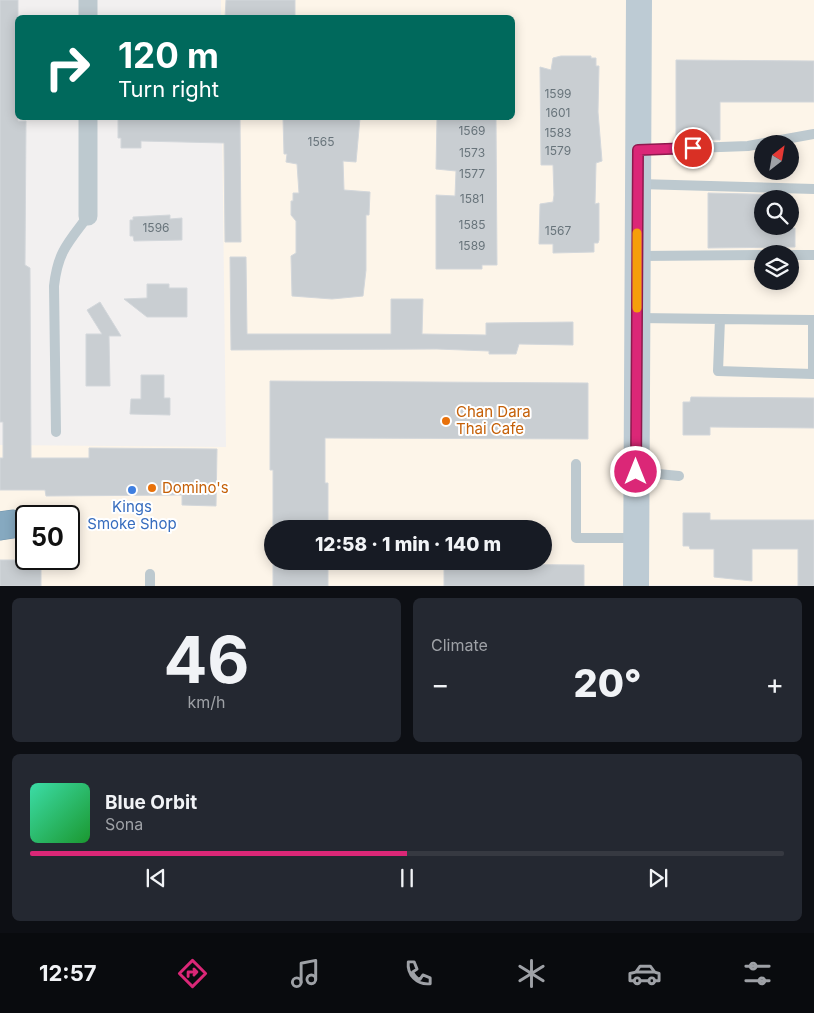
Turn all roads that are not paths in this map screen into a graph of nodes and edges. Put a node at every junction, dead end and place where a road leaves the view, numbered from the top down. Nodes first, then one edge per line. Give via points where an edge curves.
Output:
1 (88, 0) edge
2 (639, 0) edge
3 (88, 15) edge
4 (88, 120) edge
5 (814, 134) edge
6 (638, 150) junction
7 (638, 184) junction
8 (814, 189) edge
9 (88, 216) joint
10 (754, 255) edge
11 (799, 255) edge
12 (814, 255) edge
13 (637, 256) junction
14 (637, 318) junction
15 (813, 318) edge
16 (720, 319) junction
17 (814, 374) edge
18 (56, 432) dead end
19 (576, 464) dead end
20 (636, 472) junction
21 (679, 476) dead end
22 (636, 538) junction
23 (150, 574) dead end
24 (150, 586) edge
25 (636, 586) edge

1 - 3 street
2 - 6 main road
4 - 9 street
5 - 6 lane via 748,146
6 - 7 main road
7 - 8 lane
7 - 13 main road
9 - 18 lane via 57,262 54,286
10 - 13 lane
11 - 12 lane
13 - 14 main road
14 - 16 lane
14 - 20 main road
15 - 16 lane
15 - 17 lane
16 - 17 lane via 718,371
19 - 22 lane via 576,538
20 - 21 lane
20 - 22 main road
22 - 25 main road
23 - 24 lane

